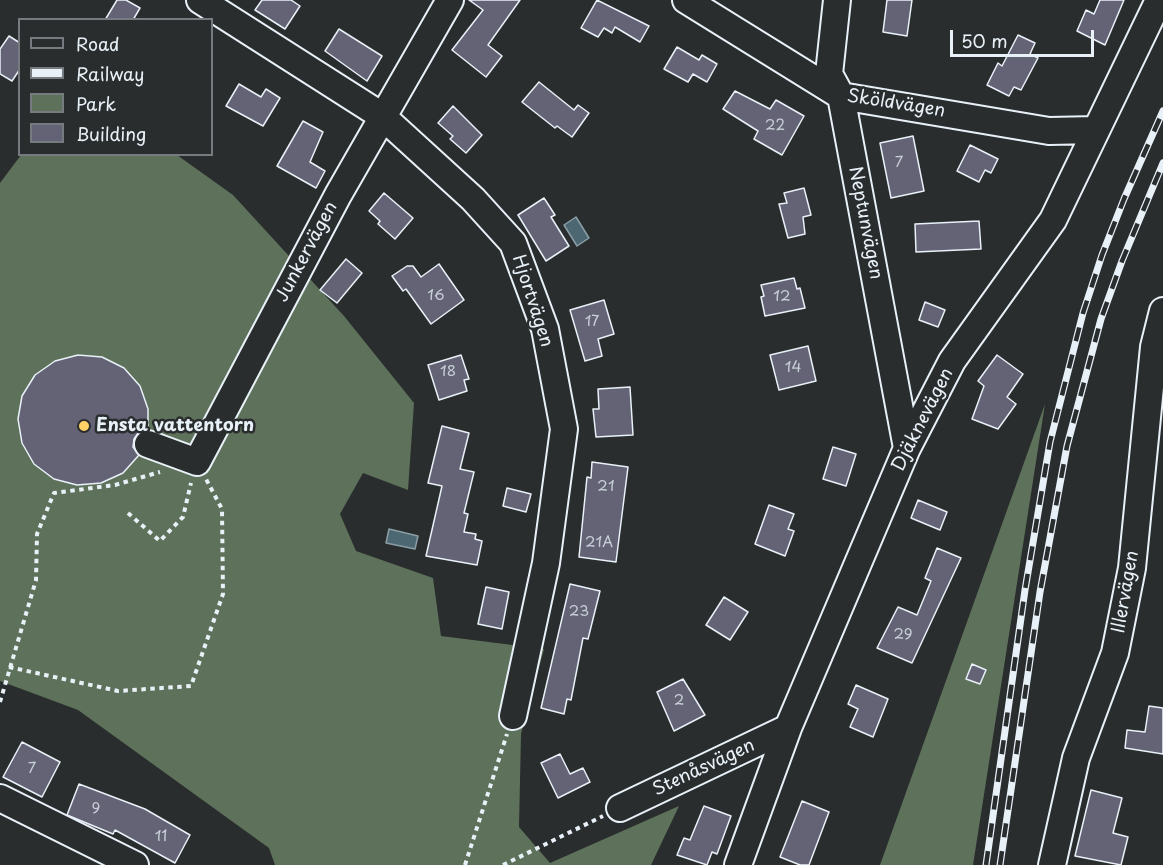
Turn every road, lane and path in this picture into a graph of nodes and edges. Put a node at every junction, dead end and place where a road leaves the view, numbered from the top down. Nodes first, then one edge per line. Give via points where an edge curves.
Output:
1 (200, 0) edge
2 (450, 0) edge
3 (686, 0) edge
4 (837, 0) edge
5 (1159, 0) edge
6 (840, 96) junction
7 (382, 116) junction
8 (1096, 130) junction
9 (1163, 311) edge
10 (148, 444) dead end
11 (908, 448) junction
12 (196, 462) junction
13 (128, 513) dead end
14 (9, 667) junction
15 (0, 702) edge
16 (513, 716) joint
17 (788, 728) junction
18 (0, 798) edge
19 (620, 808) joint
20 (135, 865) edge
21 (465, 865) edge
22 (503, 865) edge
23 (738, 865) edge
24 (1052, 865) edge

1 - 7 street, Hjortvägen
2 - 7 street, Junkervägen
3 - 6 street, Sköldvägen
4 - 6 street, Neptunvägen via 829,74
5 - 8 street, Djäknevägen
6 - 8 street, Sköldvägen via 1049,131
6 - 11 street, Neptunvägen
7 - 12 street, Junkervägen
7 - 16 street, Hjortvägen via 473,199 513,243 545,328 564,429 546,563
8 - 11 street, Djäknevägen via 1053,220 952,362
9 - 24 street, Illervägen via 1154,347 1132,568 1115,653 1076,758
10 - 12 street
11 - 17 street, Djäknevägen
12 - 13 path via 183,517 160,541
12 - 14 path via 115,485 54,492 37,534 36,580
12 - 14 path via 222,509 223,594 191,686 118,691
14 - 15 path
16 - 21 path
17 - 19 street, Stenåsvägen
17 - 23 street, Djäknevägen
18 - 20 street
19 - 22 path

